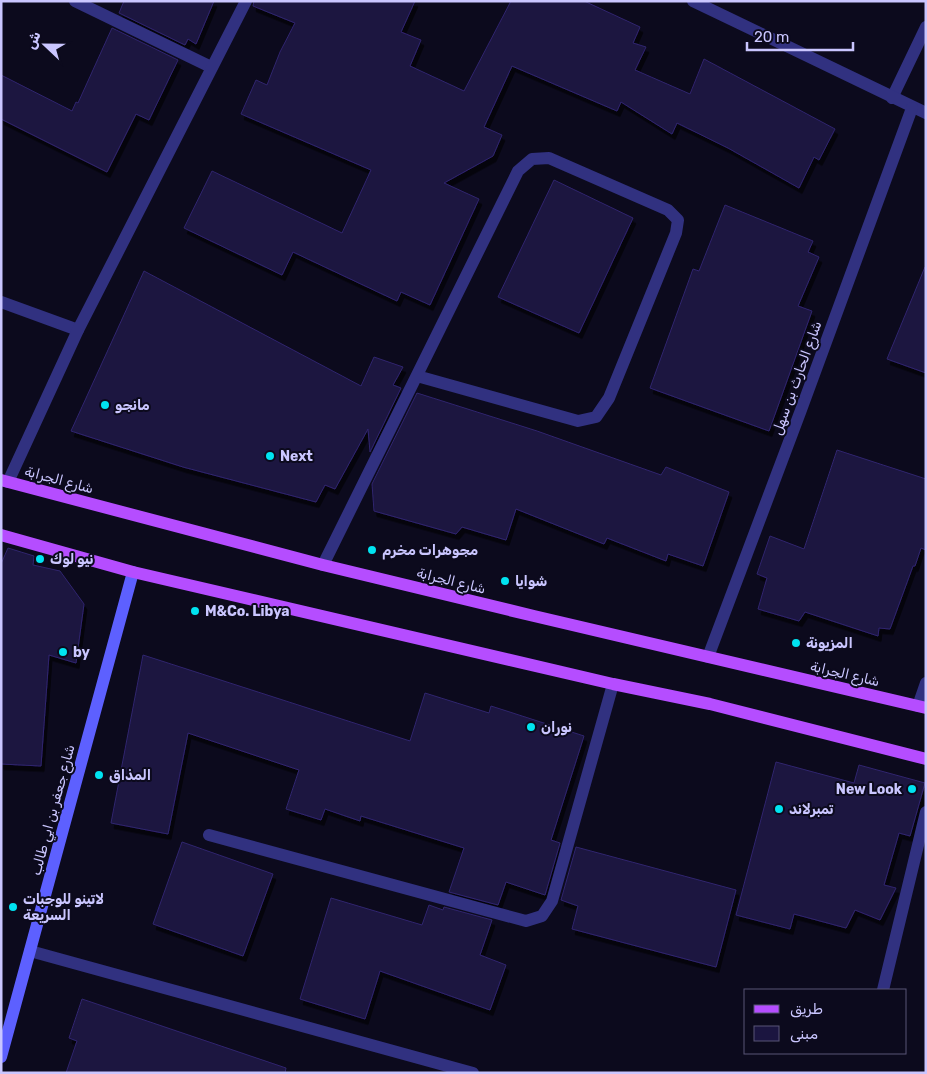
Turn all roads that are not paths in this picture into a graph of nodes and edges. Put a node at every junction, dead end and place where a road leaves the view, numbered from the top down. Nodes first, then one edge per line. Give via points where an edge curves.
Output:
1 (76, 1) edge
2 (246, 1) edge
3 (693, 1) edge
4 (926, 27) edge
5 (211, 67) junction
6 (892, 98) junction
7 (912, 108) junction
8 (926, 114) edge
9 (1, 302) edge
10 (78, 330) junction
11 (417, 376) junction
12 (5, 481) edge
13 (1, 535) edge
14 (323, 564) junction
15 (134, 572) junction
16 (708, 657) junction
17 (926, 683) edge
18 (613, 684) junction
19 (922, 707) edge
20 (926, 759) edge
21 (926, 812) edge
22 (209, 835) dead end
23 (30, 951) junction
24 (883, 989) edge
25 (1, 1057) edge
26 (474, 1073) edge

1 - 5 street
2 - 5 street
3 - 6 street
4 - 6 street
5 - 10 street
6 - 7 street
7 - 8 street
7 - 16 street, شارع الحارث بن سهل
9 - 10 street
10 - 12 street
11 - 11 street via 518,171 532,159 549,158 668,210 678,220 609,398 596,417 578,421
11 - 14 street
12 - 14 main road, شارع الجرابة
13 - 15 main road
14 - 16 main road, شارع الجرابة
15 - 18 main road
15 - 23 street, شارع جعفر بن ابي طالب
16 - 19 main road, شارع الجرابة
17 - 19 street
18 - 20 main road via 710,704
18 - 22 street via 552,901 542,916 526,921
21 - 24 street
23 - 25 street, شارع جعفر بن ابي طالب
23 - 26 street

